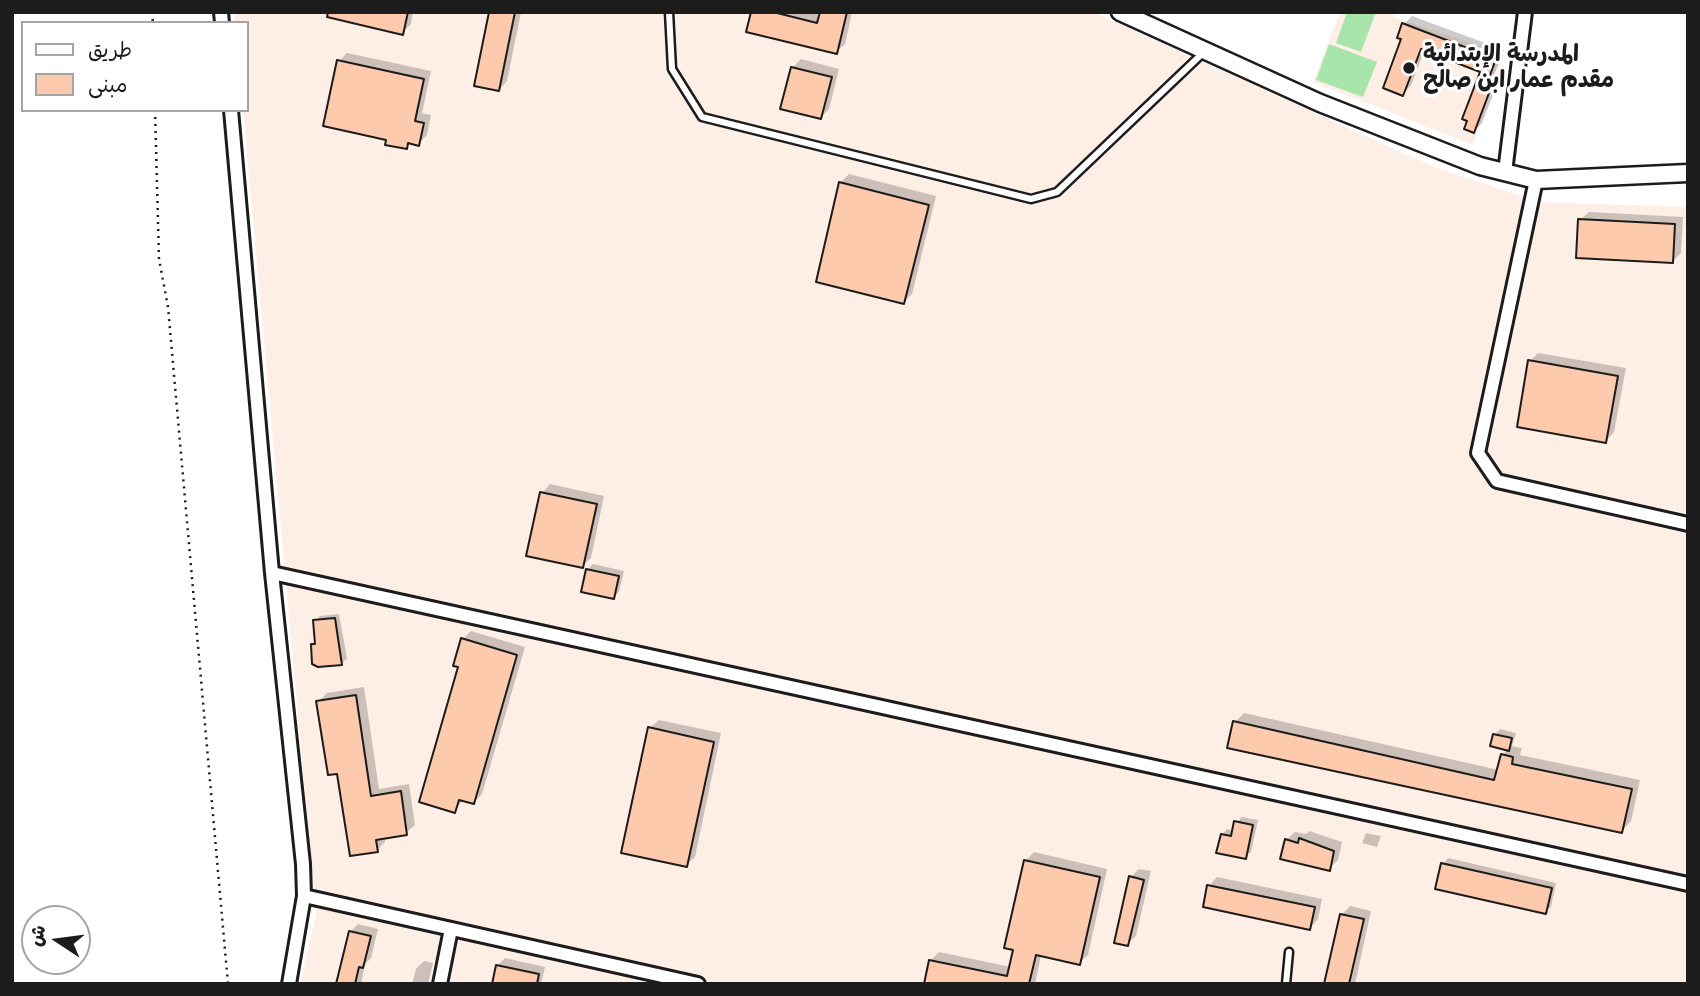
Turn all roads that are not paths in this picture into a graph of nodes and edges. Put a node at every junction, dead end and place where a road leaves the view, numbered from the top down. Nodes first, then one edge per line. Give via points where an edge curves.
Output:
1 (669, 12) edge
2 (1119, 12) edge
3 (1525, 12) edge
4 (1205, 51) junction
5 (231, 112) edge
6 (1504, 172) junction
7 (1688, 173) edge
8 (1536, 180) junction
9 (1688, 524) edge
10 (272, 573) junction
11 (1688, 884) edge
12 (304, 896) junction
13 (451, 929) junction
14 (1289, 952) dead end
15 (289, 984) edge
16 (440, 984) edge
17 (698, 984) edge
18 (1286, 984) edge

1 - 4 lane via 672,69 702,117 1031,199 1057,192
2 - 4 street
3 - 6 street
4 - 6 street via 1320,103
5 - 10 street
6 - 8 street
7 - 8 street
8 - 9 street via 1478,453 1497,481
10 - 11 street
10 - 12 street
12 - 13 street
12 - 15 street
13 - 16 street
13 - 17 street
14 - 18 lane

